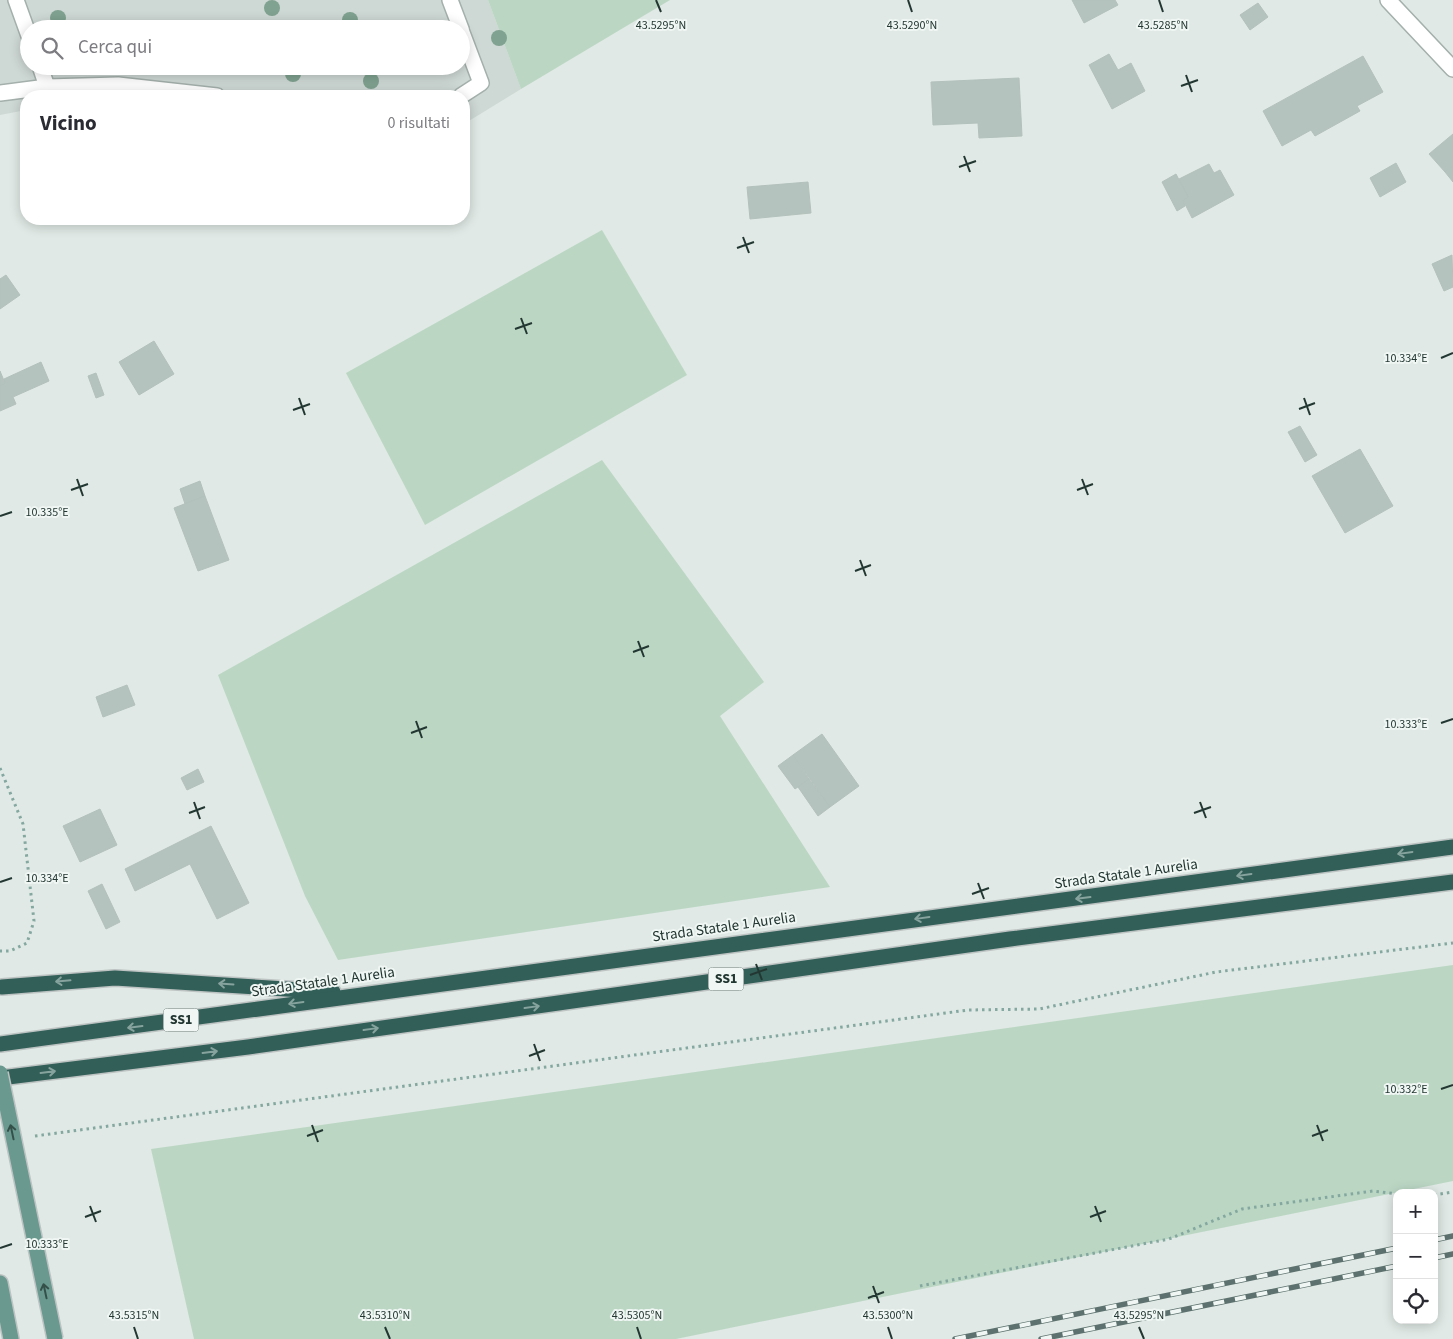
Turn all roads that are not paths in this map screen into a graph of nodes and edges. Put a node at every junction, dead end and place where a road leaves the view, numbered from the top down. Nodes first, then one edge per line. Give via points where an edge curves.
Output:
1 (16, 0) edge
2 (450, 0) edge
3 (1388, 0) edge
4 (23, 20) edge
5 (458, 20) edge
6 (470, 53) edge
7 (1453, 69) edge
8 (43, 75) edge
9 (47, 87) junction
10 (20, 90) edge
11 (24, 90) edge
12 (163, 90) edge
13 (470, 90) edge
14 (0, 93) edge
15 (1453, 846) edge
16 (1453, 882) edge
17 (2, 987) dead end
18 (362, 994) junction
19 (0, 1044) edge
20 (0, 1073) edge
21 (0, 1078) edge
22 (0, 1282) edge
23 (11, 1339) edge
24 (55, 1339) edge

1 - 4 street
2 - 5 street
3 - 7 street
6 - 13 street via 481,83
8 - 9 street
9 - 11 street
9 - 12 street via 118,85
10 - 14 street
15 -> 18 highway, Strada Statale 1 Aurelia / SS1
21 -> 16 highway, SS1 via 248,1047 1010,939
18 -> 17 highway via 115,978
18 -> 19 highway, Strada Statale 1 Aurelia / SS1
24 -> 20 main road, bridge
22 - 23 main road

